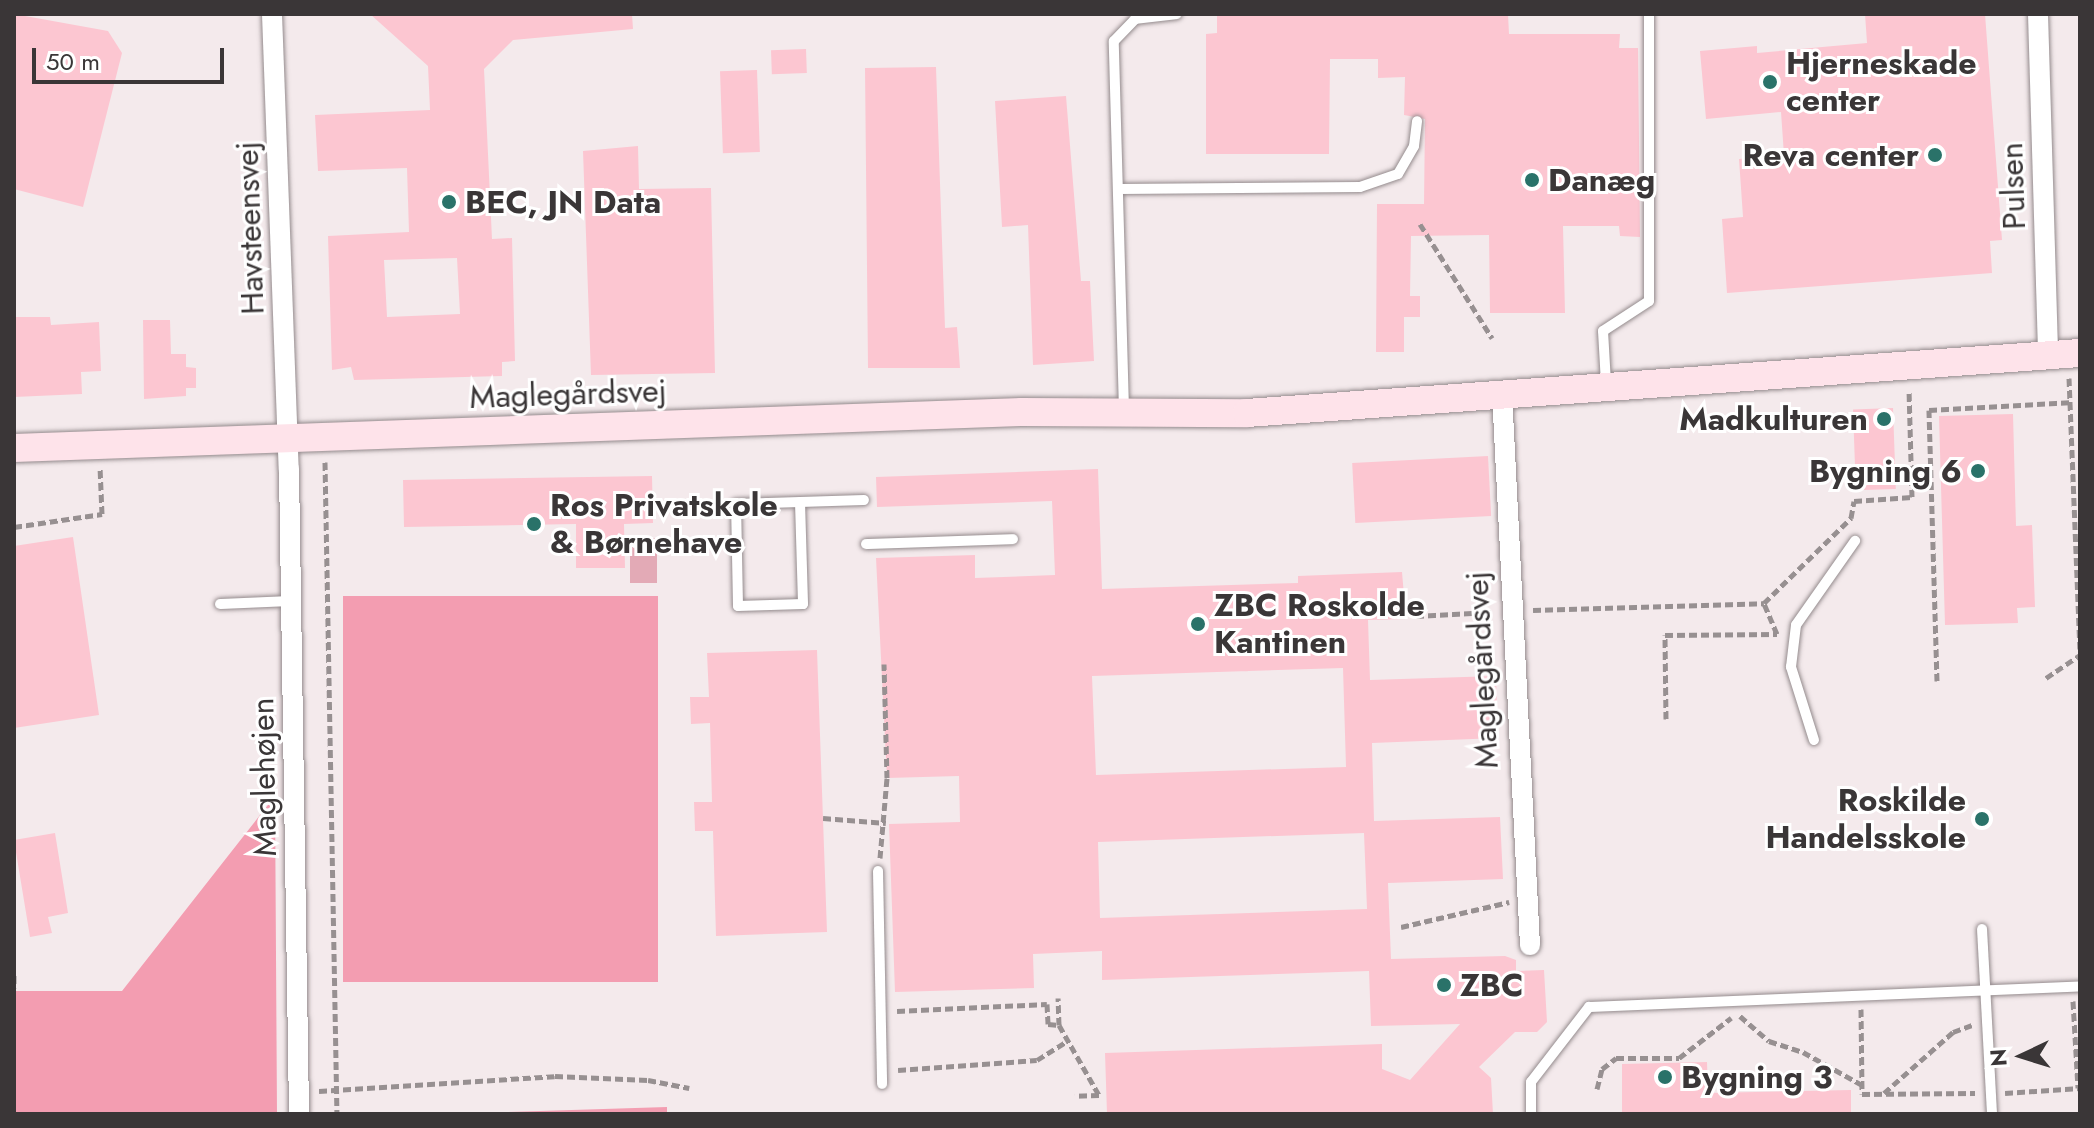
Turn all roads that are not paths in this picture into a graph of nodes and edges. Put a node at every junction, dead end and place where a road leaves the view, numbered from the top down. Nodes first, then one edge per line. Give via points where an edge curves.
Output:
1 (272, 14) edge
2 (1177, 14) edge
3 (1649, 14) edge
4 (2038, 14) edge
5 (1417, 121) dead end
6 (1119, 189) junction
7 (2065, 354) edge
8 (1606, 389) junction
9 (1502, 393) junction
10 (1124, 415) junction
11 (288, 439) junction
12 (14, 448) edge
13 (864, 500) dead end
14 (800, 502) junction
15 (1013, 539) dead end
16 (1855, 541) dead end
17 (866, 544) dead end
18 (291, 601) junction
19 (220, 604) dead end
20 (1814, 740) dead end
21 (878, 871) road end
22 (1982, 929) dead end
23 (1530, 945) dead end
24 (2076, 987) edge
25 (1986, 991) junction
26 (882, 1084) dead end
27 (299, 1114) edge
28 (1531, 1114) edge
29 (1992, 1114) edge

1 - 11 street, Havsteensvej
2 - 6 lane via 1135,19 1114,41
3 - 8 lane via 1649,301 1603,331
4 - 7 street, Pulsen
5 - 6 lane via 1414,146 1398,174 1360,187
6 - 10 lane
7 - 8 street, Maglegårdsvej
8 - 9 street, Maglegårdsvej
9 - 10 street, Maglegårdsvej via 1465,400
9 - 23 street, Maglegårdsvej
10 - 11 street, Maglegårdsvej via 1022,412
11 - 12 street, Maglegårdsvej
11 - 18 street, Maglehøjen
13 - 14 lane
14 - 14 lane via 803,604 738,606 736,504
15 - 17 lane
16 - 20 lane via 1796,625 1791,667
18 - 19 lane
18 - 27 street, Maglehøjen
21 - 26 lane
22 - 25 lane
24 - 25 lane
25 - 28 lane via 1589,1007 1531,1082
25 - 29 lane

